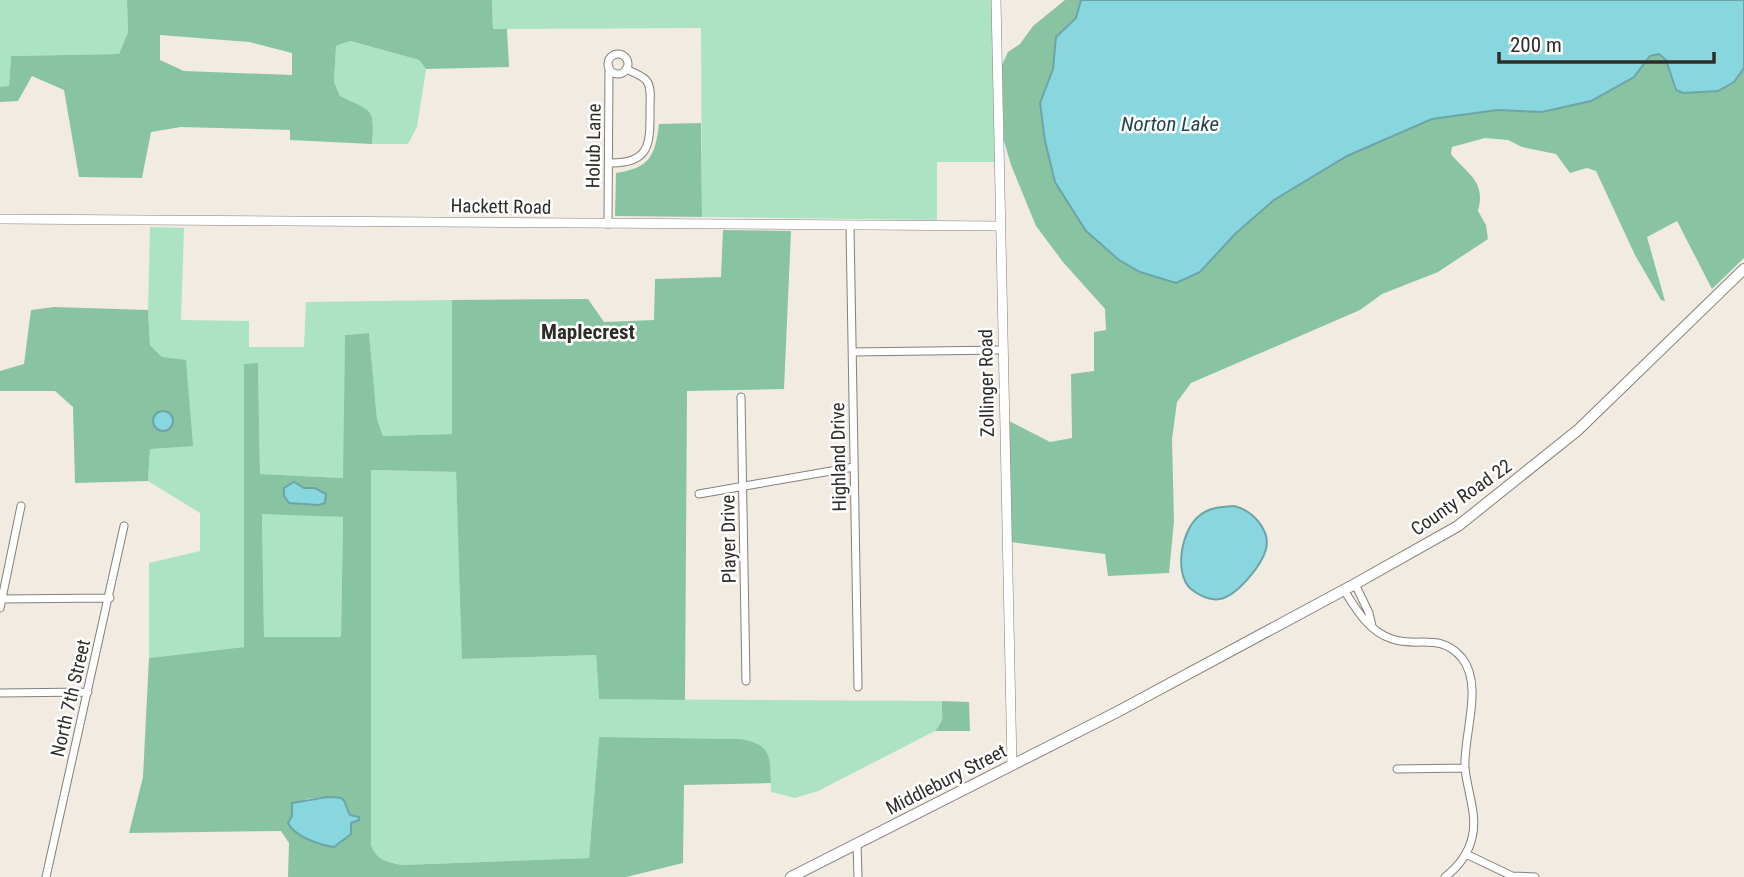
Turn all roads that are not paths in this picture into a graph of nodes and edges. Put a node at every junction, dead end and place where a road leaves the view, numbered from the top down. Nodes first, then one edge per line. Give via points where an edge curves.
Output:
1 (996, 0) edge
2 (609, 67) junction
3 (626, 69) junction
4 (608, 163) junction
5 (0, 219) edge
6 (608, 224) junction
7 (850, 226) junction
8 (1001, 226) junction
9 (1744, 269) edge
10 (1003, 350) junction
11 (853, 352) junction
12 (741, 397) dead end
13 (854, 467) junction
14 (743, 485) junction
15 (699, 494) dead end
16 (21, 506) dead end
17 (124, 526) dead end
18 (1349, 587) junction
19 (110, 598) junction
20 (1, 599) edge
21 (0, 608) edge
22 (746, 681) dead end
23 (858, 687) dead end
24 (88, 692) junction
25 (0, 693) edge
26 (1117, 712) joint
27 (1012, 765) junction
28 (1465, 768) junction
29 (1397, 769) dead end
30 (858, 843) junction
31 (1466, 854) junction
32 (46, 877) edge
33 (791, 877) edge
34 (858, 877) edge
35 (1445, 877) edge
36 (1535, 877) edge

1 - 8 street, Zollinger Road
2 - 3 street via 616,74
2 - 3 street via 610,58 618,54 626,58
2 - 4 street, Holub Lane
3 - 4 street via 646,80 650,89 650,141 630,162
4 - 6 street, Holub Lane
5 - 6 street, Hackett Road
6 - 7 street, Hackett Road
7 - 8 street, Hackett Road
7 - 11 street, Highland Drive
8 - 10 street, Zollinger Road
9 - 18 main road, County Road 22 via 1632,379 1533,467 1458,526
10 - 11 street
10 - 27 street, Zollinger Road
11 - 13 street, Highland Drive
12 - 14 street, Player Drive
13 - 14 street
13 - 23 street, Highland Drive
14 - 15 street
14 - 22 street, Player Drive
16 - 20 street
17 - 19 street, North 7th Street
18 - 26 main road, County Road 22
18 - 28 street via 1361,618 1391,639 1440,642 1466,665 1473,691
19 - 20 street
19 - 24 street, North 7th Street
20 - 21 street
24 - 25 street
24 - 32 street, North 7th Street
26 - 27 main road, Middlebury Street
27 - 30 main road, Middlebury Street
28 - 29 street
28 - 31 street via 1474,827
30 - 33 main road, Middlebury Street
30 - 34 street
31 - 35 street
31 - 36 street via 1512,876

